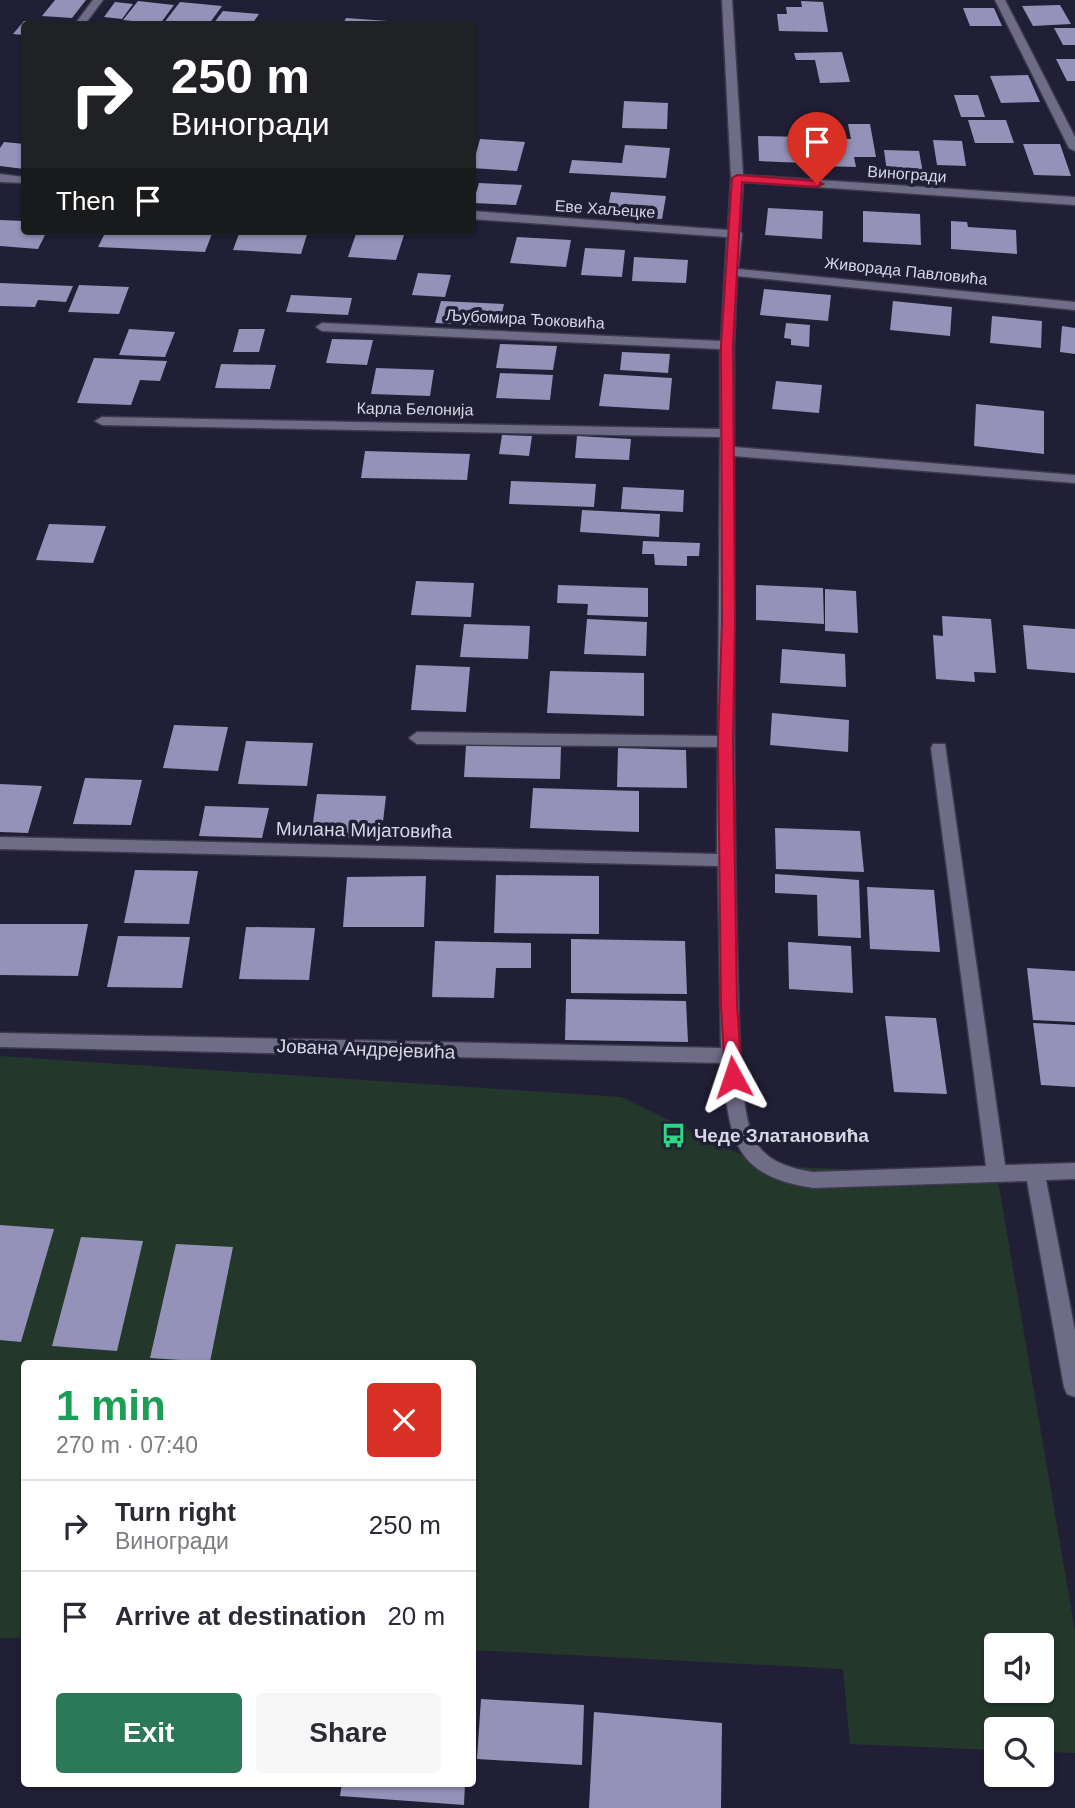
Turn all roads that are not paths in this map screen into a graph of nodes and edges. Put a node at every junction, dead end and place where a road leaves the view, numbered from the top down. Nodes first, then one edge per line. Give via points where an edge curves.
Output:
1 (98, 0) edge
2 (727, 0) edge
3 (1000, 0) edge
4 (82, 21) edge
5 (1075, 148) edge
6 (0, 178) edge
7 (737, 178) junction
8 (21, 180) edge
9 (1075, 201) edge
10 (476, 215) edge
11 (736, 233) junction
12 (734, 272) junction
13 (1075, 306) edge
14 (322, 327) dead end
15 (727, 345) junction
16 (102, 421) dead end
17 (727, 433) junction
18 (727, 451) junction
19 (1075, 479) edge
20 (417, 738) dead end
21 (725, 742) junction
22 (939, 748) dead end
23 (0, 844) edge
24 (726, 860) junction
25 (0, 1040) edge
26 (731, 1056) junction
27 (1075, 1171) edge
28 (1035, 1173) junction
29 (997, 1175) junction
30 (1075, 1387) edge

1 - 4 street
2 - 7 street
3 - 5 street
6 - 8 street
7 - 9 street, Виногради
7 - 11 street
10 - 11 street, Еве Хаљецке
11 - 12 street
12 - 13 street, Живорада Павловића
12 - 15 street
14 - 15 street, Љубомира Ђоковића
15 - 17 street
16 - 17 street, Карла Белонија
17 - 18 street
18 - 19 street
18 - 21 street
20 - 21 street
21 - 24 street
22 - 29 street
23 - 24 street, Милана Мијатовића
24 - 26 street
25 - 26 street, Јована Андрејевића
26 - 29 street via 745,1143 765,1166 813,1180
27 - 28 street
28 - 29 street
28 - 30 street

